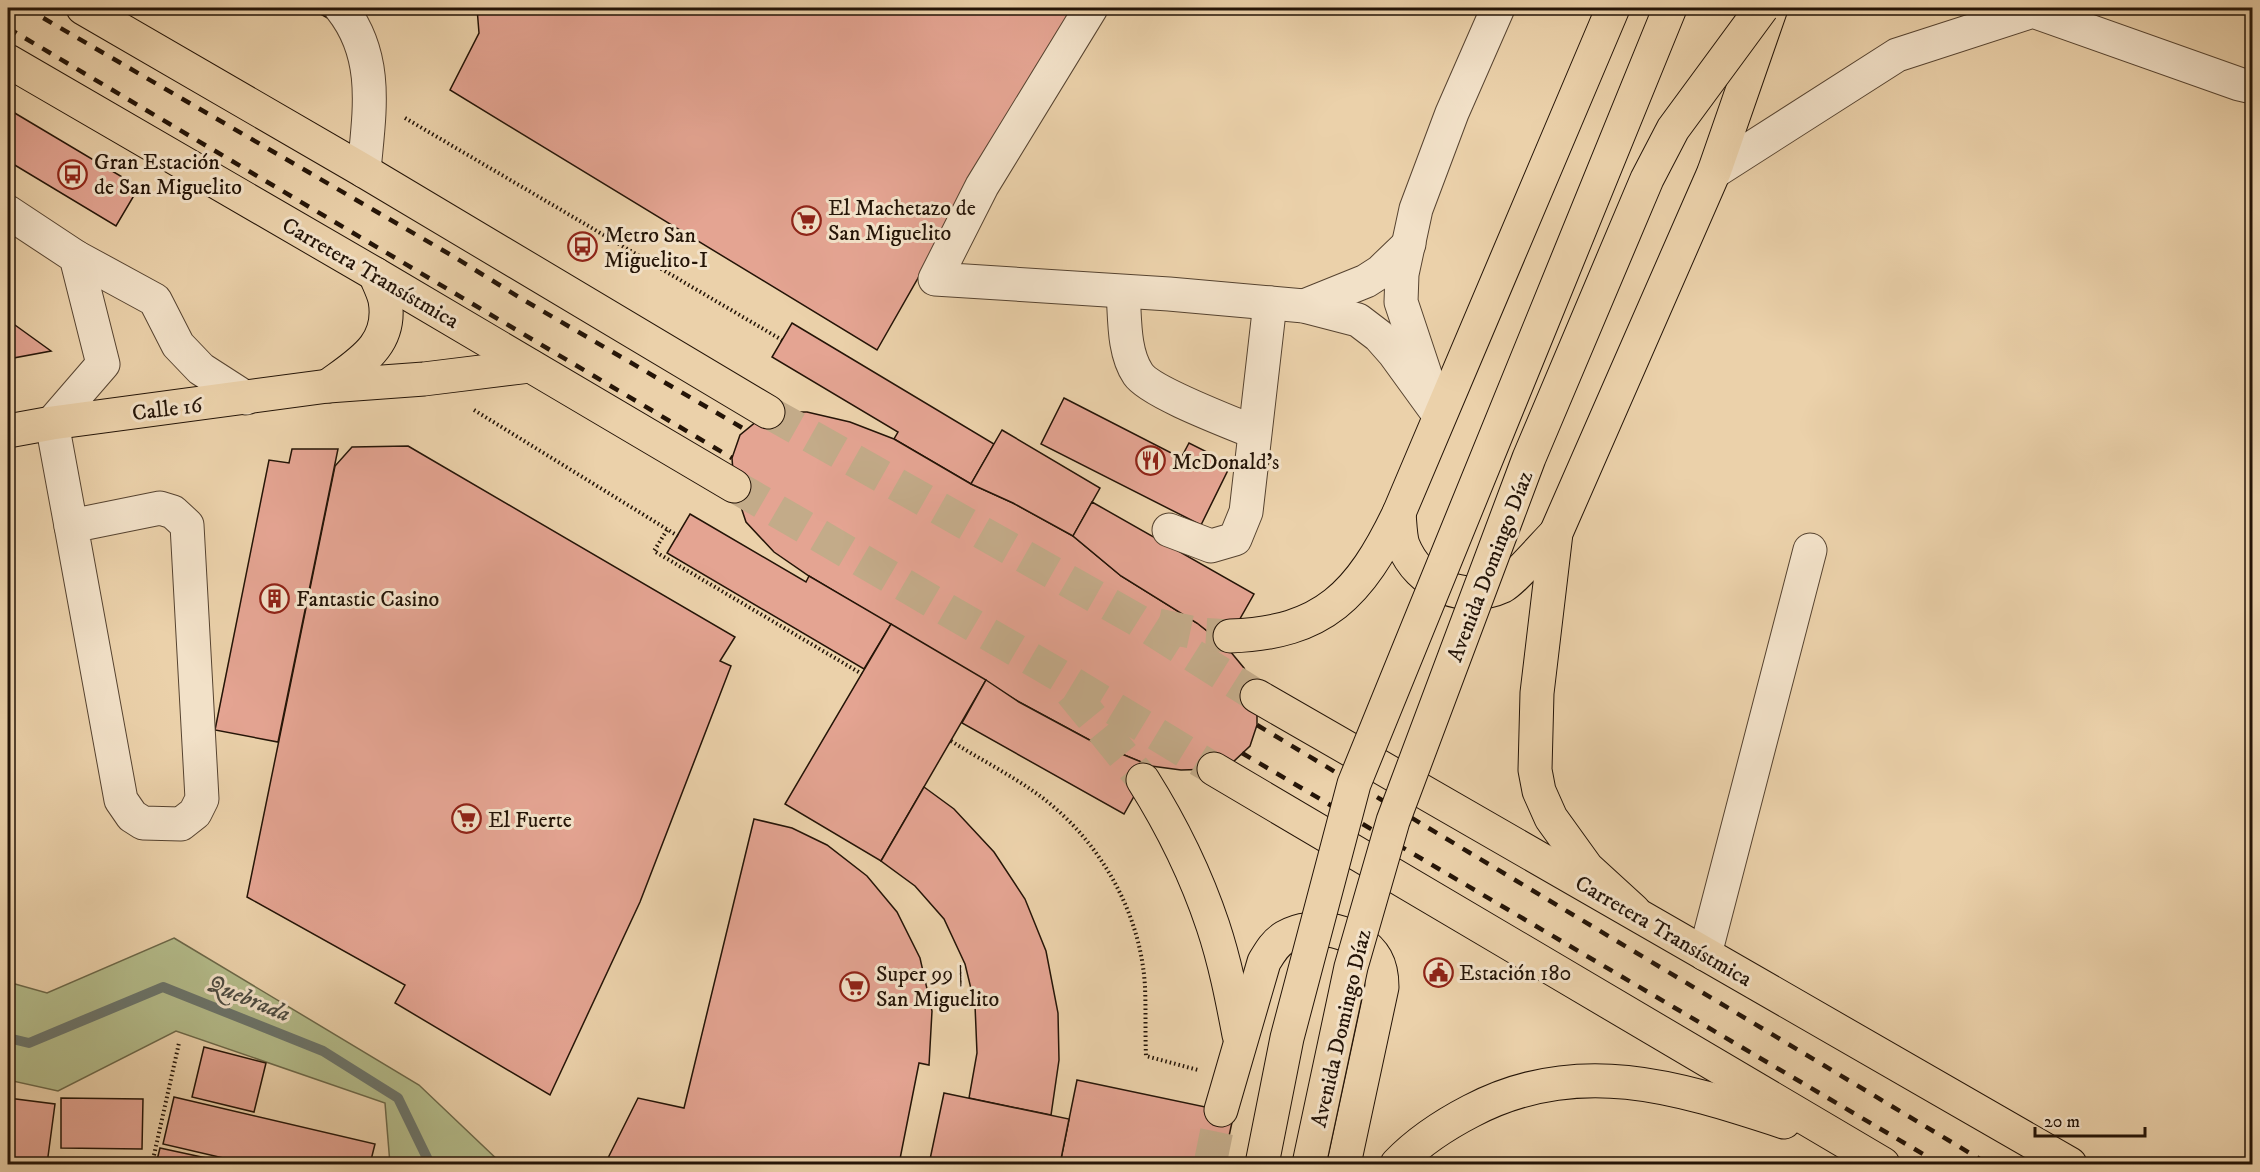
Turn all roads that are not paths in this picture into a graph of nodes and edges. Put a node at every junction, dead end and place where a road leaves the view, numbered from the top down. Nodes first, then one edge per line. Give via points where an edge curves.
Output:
1 (83, 8) edge
2 (341, 8) edge
3 (1091, 8) edge
4 (1498, 8) edge
5 (1613, 8) edge
6 (1670, 8) edge
7 (1762, 8) edge
8 (1771, 8) edge
9 (8, 61) edge
10 (2253, 87) edge
11 (364, 171) junction
12 (1714, 172) junction
13 (8, 212) edge
14 (1409, 244) junction
15 (76, 257) junction
16 (375, 274) junction
17 (1123, 292) junction
18 (1270, 303) junction
19 (1304, 306) junction
20 (530, 366) junction
21 (327, 386) junction
22 (246, 398) junction
23 (768, 412) tunnel mouth
24 (1439, 415) junction
25 (52, 423) junction
26 (8, 431) edge
27 (1254, 432) junction
28 (734, 486) tunnel mouth
29 (1399, 513) junction
30 (71, 526) junction
31 (1169, 530) dead end
32 (1556, 533) junction
33 (1810, 550) dead end
34 (1230, 636) tunnel mouth
35 (1257, 696) tunnel mouth
36 (1214, 769) tunnel mouth
37 (1143, 780) tunnel mouth
38 (1634, 911) junction
39 (1705, 954) junction
40 (1240, 1041) junction
41 (1221, 1110) tunnel mouth
42 (1843, 1142) junction
43 (1262, 1164) edge
44 (1309, 1164) edge
45 (1344, 1164) edge
46 (1397, 1164) edge
47 (1883, 1164) edge
48 (2070, 1164) edge

1 - 11 main road
2 - 11 street via 355,25 365,50 371,98
3 - 17 street via 982,186 935,279
4 - 14 street via 1448,124 1416,209
5 - 24 main road
6 - 43 main road, Avenida Domingo Díaz, bridge via 1354,784 1287,1038
7 - 44 main road, Avenida Domingo Díaz, bridge via 1662,149 1529,458 1393,821 1351,967
8 - 12 main road
9 - 16 main road, Carretera Transístmica
10 - 12 street via 2033,11 1897,55
11 - 23 main road
12 - 32 main road
13 - 15 street
14 - 19 street via 1366,281
14 - 24 street via 1401,302
15 - 22 street via 155,300 178,345 201,369
15 - 25 street via 103,364
16 - 20 main road, Carretera Transístmica
16 - 21 main road, Calle 16 via 385,299 383,335 375,349
17 - 18 street
17 - 27 street via 1129,350 1138,374 1158,390
18 - 19 street
18 - 27 street
19 - 24 street via 1358,320 1379,336
20 - 21 main road, Calle 16 via 424,380
20 - 28 main road, Carretera Transístmica
21 - 22 main road, Calle 16
22 - 25 main road, Calle 16
24 - 29 main road
25 - 26 main road, Calle 16
25 - 30 street
27 - 31 street via 1246,512 1235,539 1211,546
29 - 32 main road via 1403,544 1418,572 1444,589 1475,594 1504,585
29 - 34 main road via 1372,565 1338,602 1298,625 1263,634
30 - 30 street via 121,800 132,816 143,823 182,824 202,800 187,525 173,512 160,508
32 - 38 main road via 1537,693 1535,770 1539,791 1551,818 1587,868
33 - 39 street
35 - 38 main road, Carretera Transístmica
36 - 42 main road
37 - 40 main road via 1195,877 1214,927
38 - 39 main road, Carretera Transístmica
39 - 48 main road, Carretera Transístmica
40 - 41 main road
40 - 45 main road via 1264,962 1284,938 1296,932 1325,930 1358,940 1368,948 1382,974 1382,987
42 - 46 main road via 1665,1087 1586,1080 1539,1085 1482,1105 1434,1133
42 - 47 main road

